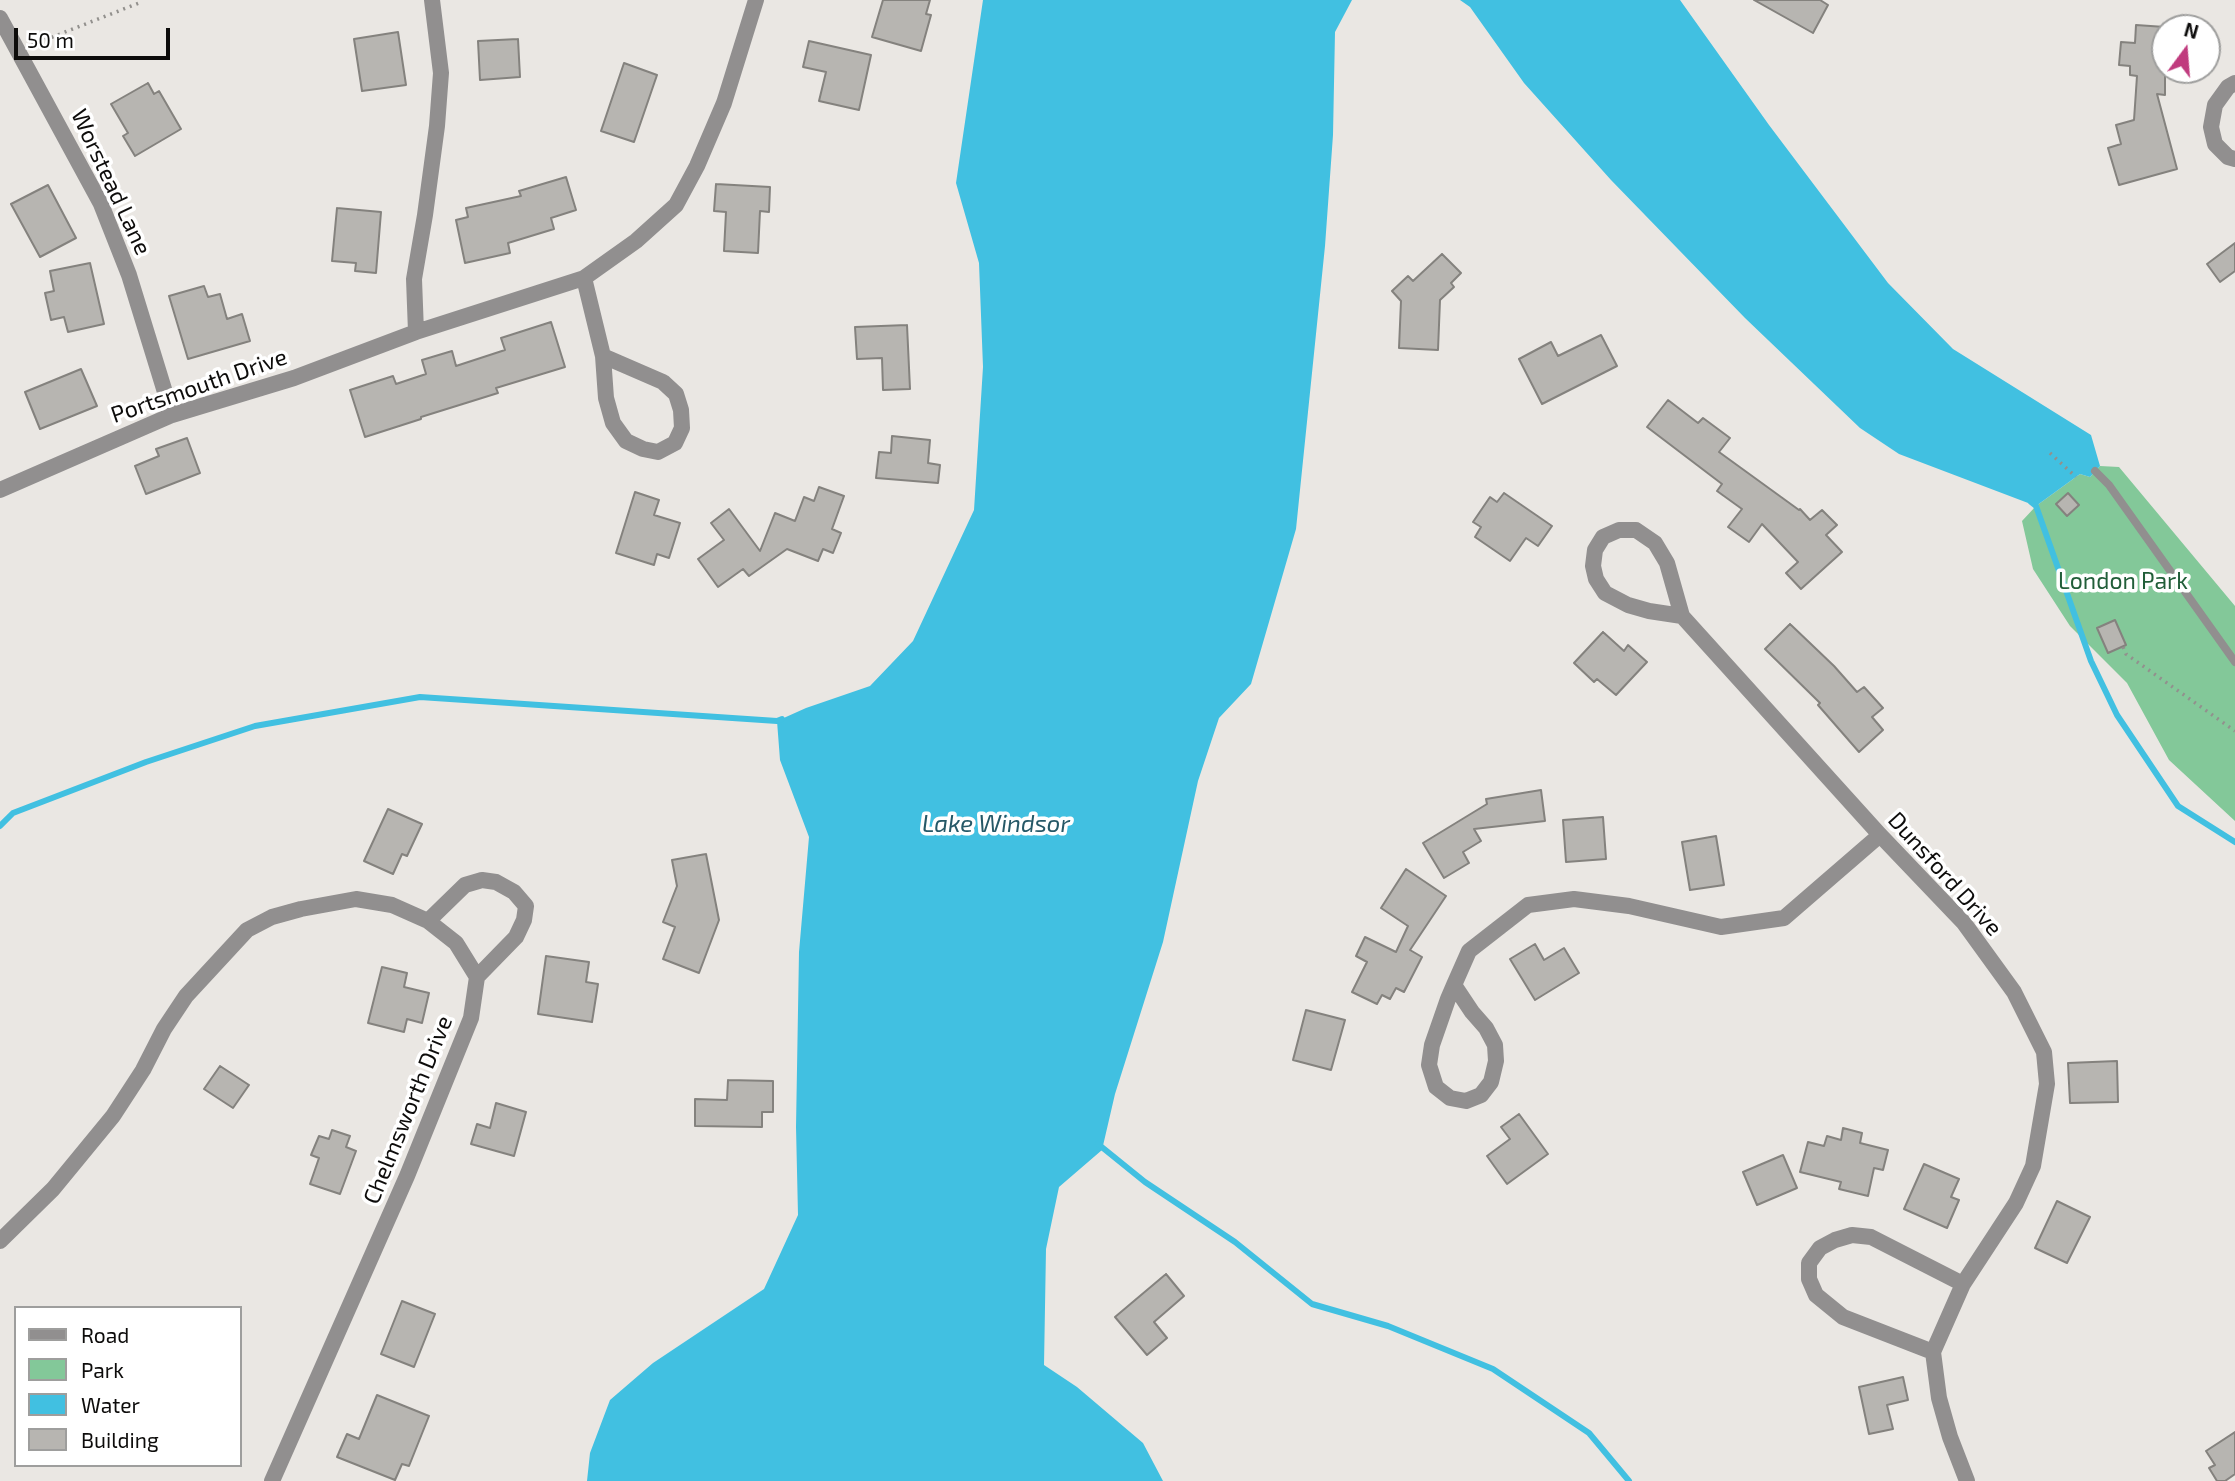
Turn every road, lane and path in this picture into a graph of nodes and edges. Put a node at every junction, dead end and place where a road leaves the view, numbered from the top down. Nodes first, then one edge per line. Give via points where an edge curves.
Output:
1 (432, 0) edge
2 (756, 0) edge
3 (139, 3) dead end
4 (0, 18) edge
5 (17, 50) junction
6 (2235, 83) edge
7 (2235, 159) edge
8 (584, 278) junction
9 (416, 332) junction
10 (603, 356) junction
11 (172, 415) junction
12 (2050, 453) dead end
13 (2095, 471) dead end
14 (2076, 477) dead end
15 (0, 490) edge
16 (1682, 616) junction
17 (2123, 647) dead end
18 (2235, 662) edge
19 (2235, 731) edge
20 (1880, 835) junction
21 (428, 921) junction
22 (477, 977) junction
23 (1454, 985) junction
24 (0, 1241) edge
25 (1963, 1284) junction
26 (1933, 1352) junction
27 (272, 1481) edge
28 (1967, 1481) edge

1 - 9 street via 441,73 414,279
2 - 8 street, Portsmouth Drive via 724,103 676,205
3 - 5 path
4 - 5 street, Worstead Lane
5 - 11 street, Worstead Lane via 101,204 129,275
6 - 7 street via 2215,105 2211,127 2215,144
8 - 9 street, Portsmouth Drive
8 - 10 street
9 - 11 street, Portsmouth Drive
10 - 10 street via 606,398 613,423 626,441 659,452 675,443 682,428 676,394 663,382
11 - 15 street, Portsmouth Drive
12 - 14 path
13 - 18 lane
16 - 16 street, Dunsford Drive via 1667,563 1655,542 1636,530 1619,530 1604,537 1595,550 1593,566 1605,593 1628,605
16 - 20 street, Dunsford Drive
17 - 19 path via 2126,654
20 - 23 street via 1784,919 1721,927 1574,899 1528,905 1469,951
20 - 25 street, Dunsford Drive via 1964,923 2014,992 2044,1052 2047,1084 2034,1166 2016,1203
21 - 22 street via 456,943
21 - 22 street via 465,885 482,880 514,892 526,906 524,920 516,937
21 - 24 street via 392,905 356,899 292,911 247,930 186,996 113,1116 53,1189
22 - 27 street, Chelmsworth Drive via 471,1018 407,1176
23 - 23 street via 1495,1045 1491,1082 1481,1095 1466,1101 1450,1098 1436,1087 1429,1065
25 - 26 street, Dunsford Drive
25 - 26 street via 1871,1237 1852,1235 1835,1240 1820,1248 1809,1263 1816,1295 1843,1317
26 - 28 street via 1939,1398

